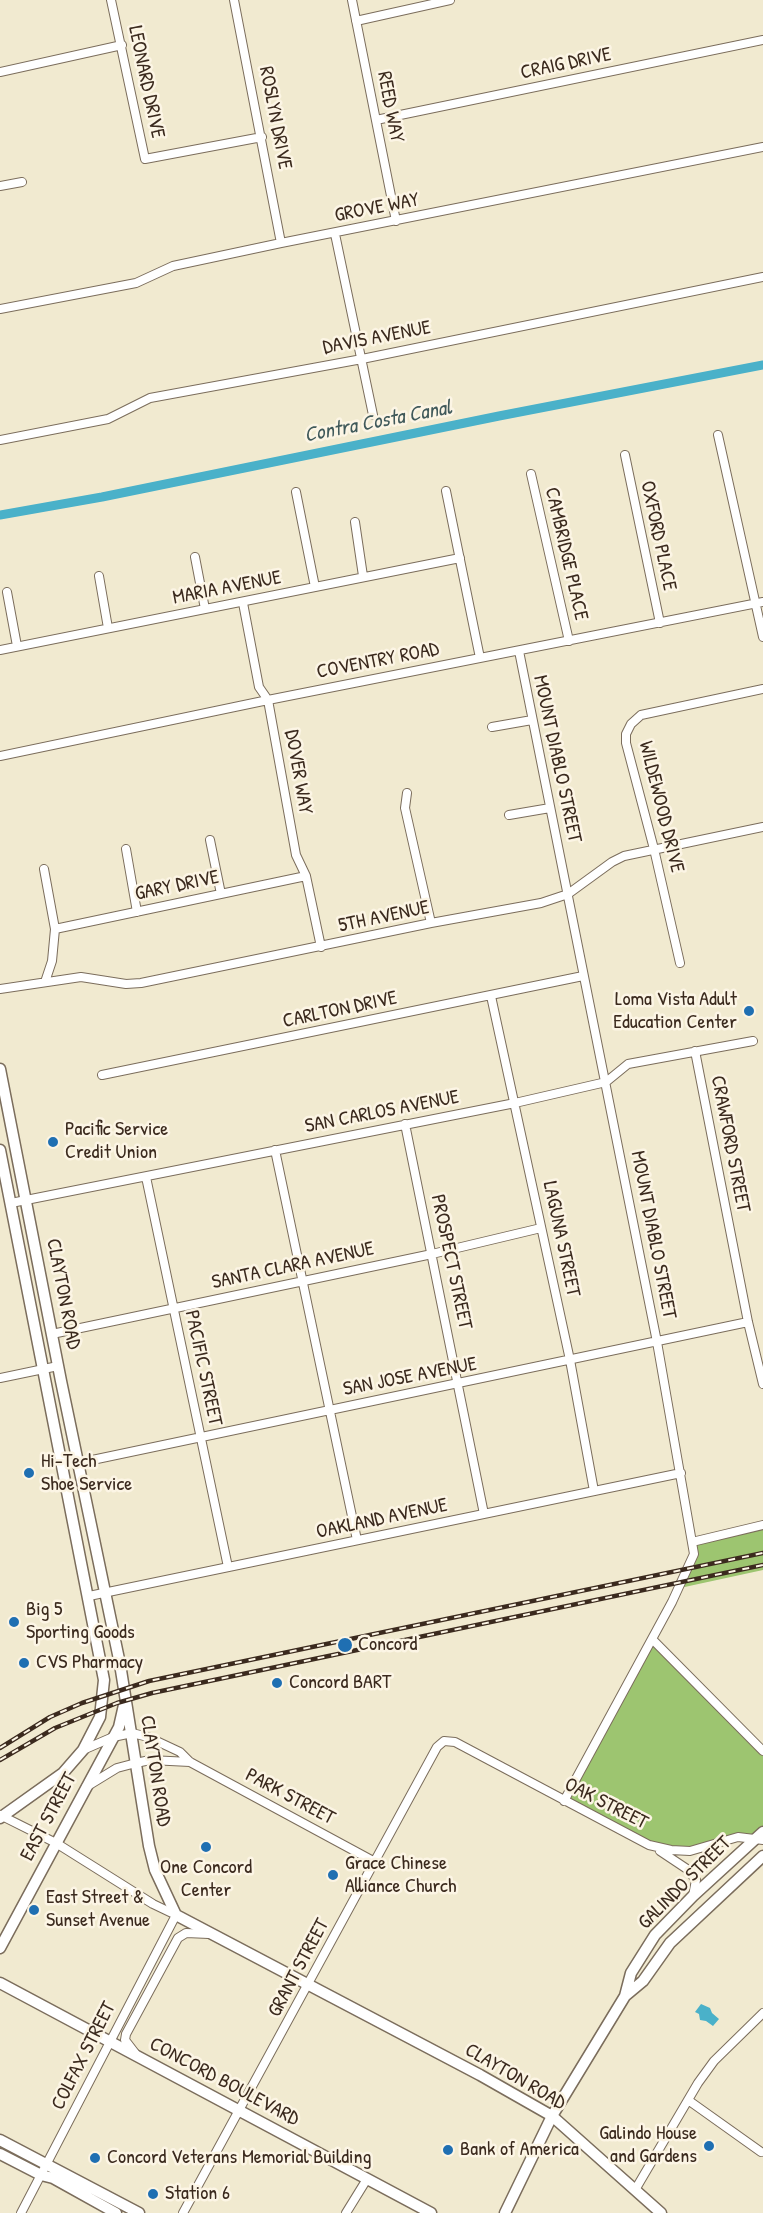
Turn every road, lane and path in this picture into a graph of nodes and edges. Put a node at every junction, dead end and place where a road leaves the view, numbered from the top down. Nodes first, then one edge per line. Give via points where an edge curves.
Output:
1 (111, 0) edge
2 (234, 0) edge
3 (352, 0) edge
4 (450, 0) edge
5 (356, 21) junction
6 (763, 40) edge
7 (122, 45) junction
8 (0, 72) edge
9 (376, 120) junction
10 (262, 136) junction
11 (763, 147) edge
12 (22, 182) dead end
13 (0, 186) edge
14 (396, 221) junction
15 (335, 234) junction
16 (281, 243) junction
17 (763, 277) edge
18 (0, 309) edge
19 (362, 359) junction
20 (374, 415) dead end
21 (718, 435) dead end
22 (0, 440) edge
23 (625, 455) dead end
24 (531, 474) dead end
25 (446, 491) dead end
26 (296, 492) dead end
27 (354, 522) dead end
28 (195, 557) dead end
29 (460, 558) junction
30 (99, 576) dead end
31 (363, 576) junction
32 (315, 587) junction
33 (7, 592) dead end
34 (759, 602) edge
35 (243, 603) junction
36 (205, 609) junction
37 (660, 623) junction
38 (108, 628) junction
39 (763, 637) edge
40 (569, 641) junction
41 (17, 646) junction
42 (0, 650) edge
43 (519, 651) junction
44 (480, 658) junction
45 (763, 689) edge
46 (268, 700) junction
47 (532, 720) junction
48 (492, 727) dead end
49 (0, 756) edge
50 (407, 793) dead end
51 (550, 808) junction
52 (509, 815) dead end
53 (763, 827) edge
54 (210, 840) dead end
55 (126, 849) dead end
56 (654, 849) junction
57 (44, 869) dead end
58 (306, 876) junction
59 (221, 894) junction
60 (568, 894) junction
61 (137, 912) junction
62 (430, 923) junction
63 (55, 929) junction
64 (321, 947) junction
65 (680, 963) dead end
66 (583, 976) junction
67 (45, 982) junction
68 (0, 989) edge
69 (491, 996) junction
70 (753, 1041) dead end
71 (695, 1051) junction
72 (0, 1069) edge
73 (102, 1075) dead end
74 (606, 1082) junction
75 (515, 1103) junction
76 (405, 1124) junction
77 (0, 1150) edge
78 (274, 1150) junction
79 (146, 1177) junction
80 (27, 1201) junction
81 (11, 1203) junction
82 (541, 1228) junction
83 (432, 1254) junction
84 (303, 1281) junction
85 (174, 1308) junction
86 (748, 1322) junction
87 (52, 1334) junction
88 (657, 1342) junction
89 (570, 1360) junction
90 (58, 1366) junction
91 (43, 1370) junction
92 (0, 1378) edge
93 (459, 1384) junction
94 (763, 1384) edge
95 (330, 1410) junction
96 (201, 1436) junction
97 (78, 1463) junction
98 (681, 1473) junction
99 (594, 1491) junction
100 (484, 1514) junction
101 (763, 1525) edge
102 (357, 1540) junction
103 (692, 1542) junction
104 (228, 1567) junction
105 (106, 1593) junction
106 (89, 1596) junction
107 (652, 1639) junction
108 (125, 1702) junction
109 (132, 1733) junction
110 (113, 1737) junction
111 (444, 1741) joint
112 (83, 1750) junction
113 (763, 1751) edge
114 (190, 1762) junction
115 (136, 1763) junction
116 (86, 1787) junction
117 (564, 1801) junction
118 (1, 1816) edge
119 (760, 1837) edge
120 (56, 1843) junction
121 (650, 1845) junction
122 (763, 1856) edge
123 (375, 1862) junction
124 (693, 1896) junction
125 (176, 1915) junction
126 (209, 1934) junction
127 (0, 1948) edge
128 (0, 1983) edge
129 (308, 1986) junction
130 (625, 1996) junction
131 (763, 2013) edge
132 (111, 2042) junction
133 (137, 2056) junction
134 (688, 2100) junction
135 (240, 2112) junction
136 (552, 2116) junction
137 (0, 2140) edge
138 (761, 2152) dead end
139 (0, 2154) edge
140 (47, 2164) junction
141 (42, 2175) junction
142 (367, 2179) junction
143 (635, 2190) junction
144 (21, 2213) edge
145 (116, 2213) edge
146 (139, 2213) edge
147 (183, 2213) edge
148 (346, 2213) edge
149 (431, 2213) edge
150 (504, 2213) edge
151 (661, 2213) edge

1 - 7 street, LEONARD DRIVE
2 - 10 street, ROSLYN DRIVE
3 - 5 street, REED WAY
4 - 5 street
5 - 9 street, REED WAY
6 - 9 street, CRAIG DRIVE
7 - 8 street
7 - 10 street, LEONARD DRIVE via 145,159
9 - 14 street, REED WAY
10 - 16 street, ROSLYN DRIVE
11 - 14 street, GROVE WAY
12 - 13 street
14 - 15 street, GROVE WAY
15 - 16 street, GROVE WAY
15 - 19 street
16 - 18 street, GROVE WAY via 173,266 136,283
17 - 19 street, DAVIS AVENUE
19 - 20 street
19 - 22 street, DAVIS AVENUE via 150,398 108,419
21 - 34 street
23 - 37 street, OXFORD PLACE
24 - 40 street, CAMBRIDGE PLACE
25 - 29 street
26 - 32 street
27 - 31 street
28 - 36 street
29 - 31 street, MARIA AVENUE
29 - 44 street
30 - 38 street
31 - 32 street, MARIA AVENUE
32 - 35 street, MARIA AVENUE
33 - 41 street
34 - 37 street, COVENTRY ROAD
34 - 39 street
35 - 36 street, MARIA AVENUE
35 - 46 street, DOVER WAY via 259,687
36 - 38 street, MARIA AVENUE
37 - 40 street, COVENTRY ROAD
38 - 41 street, MARIA AVENUE
40 - 43 street, COVENTRY ROAD
41 - 42 street, MARIA AVENUE
43 - 44 street, COVENTRY ROAD
43 - 47 street, MOUNT DIABLO STREET
44 - 46 street, COVENTRY ROAD
45 - 56 street, WILDEWOOD DRIVE via 641,716 631,724 626,743
46 - 49 street, COVENTRY ROAD
46 - 58 street, DOVER WAY via 296,855
47 - 48 street
47 - 51 street, MOUNT DIABLO STREET
50 - 62 street via 405,808
51 - 52 street
51 - 60 street, MOUNT DIABLO STREET
53 - 56 street, 5TH AVENUE
54 - 59 street
55 - 61 street
56 - 60 street, 5TH AVENUE via 612,862
56 - 65 street, WILDEWOOD DRIVE
57 - 63 street
58 - 59 street, GARY DRIVE
58 - 64 street, DOVER WAY
59 - 61 street, GARY DRIVE
60 - 62 street, 5TH AVENUE via 541,903
60 - 66 street, MOUNT DIABLO STREET
61 - 63 street, GARY DRIVE
62 - 64 street, 5TH AVENUE
63 - 67 street
64 - 67 street, 5TH AVENUE via 141,983 81,977
66 - 69 street, CARLTON DRIVE
66 - 74 street, MOUNT DIABLO STREET
67 - 68 street, 5TH AVENUE
69 - 73 street, CARLTON DRIVE
69 - 75 street, LAGUNA STREET
70 - 71 street, SAN CARLOS AVENUE
71 - 74 street, SAN CARLOS AVENUE via 628,1064
71 - 86 street, CRAWFORD STREET
72 - 80 main road, CLAYTON ROAD
74 - 75 street, SAN CARLOS AVENUE
74 - 88 street, MOUNT DIABLO STREET
75 - 76 street, SAN CARLOS AVENUE
75 - 82 street, LAGUNA STREET
76 - 78 street, SAN CARLOS AVENUE
76 - 83 street, PROSPECT STREET
77 - 81 main road, CLAYTON ROAD
78 - 79 street, SAN CARLOS AVENUE
78 - 84 street
79 - 80 street, SAN CARLOS AVENUE
79 - 85 street, PACIFIC STREET
80 - 81 street, SAN CARLOS AVENUE
80 - 87 main road, CLAYTON ROAD
81 - 91 main road, CLAYTON ROAD
82 - 83 street, SANTA CLARA AVENUE
82 - 89 street, LAGUNA STREET
83 - 84 street, SANTA CLARA AVENUE
83 - 93 street, PROSPECT STREET
84 - 85 street, SANTA CLARA AVENUE
84 - 95 street
85 - 87 street, SANTA CLARA AVENUE
85 - 96 street, PACIFIC STREET
86 - 88 street, SAN JOSE AVENUE
86 - 94 street, CRAWFORD STREET
87 - 90 main road, CLAYTON ROAD
88 - 89 street, SAN JOSE AVENUE
88 - 98 street, MOUNT DIABLO STREET
89 - 93 street, SAN JOSE AVENUE
89 - 99 street, LAGUNA STREET
90 - 91 street
90 - 97 main road, CLAYTON ROAD
91 - 92 street
91 - 106 main road, CLAYTON ROAD
93 - 95 street, SAN JOSE AVENUE
93 - 100 street, PROSPECT STREET
95 - 96 street, SAN JOSE AVENUE
95 - 102 street
96 - 97 street, SAN JOSE AVENUE
96 - 104 street, PACIFIC STREET
97 - 105 main road, CLAYTON ROAD
98 - 99 street, OAKLAND AVENUE
98 - 103 street, MOUNT DIABLO STREET
99 - 100 street, OAKLAND AVENUE
100 - 102 street, OAKLAND AVENUE
101 - 103 street
102 - 104 street, OAKLAND AVENUE
103 - 107 street, MOUNT DIABLO STREET via 694,1554 680,1588
104 - 105 street, OAKLAND AVENUE
105 - 106 street, OAKLAND AVENUE
105 - 108 main road, CLAYTON ROAD
106 - 112 main road, CLAYTON ROAD via 104,1680 100,1717
107 - 113 street
107 - 117 street, MOUNT DIABLO STREET
108 - 109 main road, CLAYTON ROAD
108 - 110 main road, EAST STREET
109 - 110 street
109 - 114 street, PARK STREET via 180,1752
109 - 115 main road, CLAYTON ROAD
110 - 112 street
110 - 116 main road, EAST STREET
111 - 117 street, OAK STREET via 455,1742
111 - 123 street, GRANT STREET via 437,1747
112 - 118 main road, CLAYTON ROAD via 63,1773
114 - 115 street, PARK STREET
114 - 123 street, PARK STREET
115 - 116 street, PARK STREET via 117,1768
115 - 125 main road, CLAYTON ROAD via 155,1870
116 - 120 main road, EAST STREET
117 - 121 street, OAK STREET
118 - 120 street
119 - 121 street, OAK STREET via 738,1837 690,1851
119 - 124 main road, GALINDO STREET
120 - 125 street
120 - 127 main road, EAST STREET
121 - 124 street via 687,1869 696,1880
122 - 130 main road, GALINDO STREET via 670,1943 644,1981
123 - 129 street, GRANT STREET
124 - 130 main road, GALINDO STREET via 655,1935 631,1973
125 - 126 main road, CLAYTON ROAD
125 - 132 street, COLFAX STREET
126 - 129 main road, CLAYTON ROAD
126 - 133 street, COLFAX STREET via 186,1933 178,1938 126,2034 125,2040
128 - 132 main road, CONCORD BOULEVARD
129 - 135 street, GRANT STREET
129 - 136 main road, CLAYTON ROAD
130 - 136 main road, GALINDO STREET
131 - 134 street via 714,2061
132 - 133 main road, CONCORD BOULEVARD
132 - 140 street, COLFAX STREET
133 - 135 main road, CONCORD BOULEVARD
134 - 138 street
134 - 143 street
135 - 142 main road, CONCORD BOULEVARD
135 - 147 street, GRANT STREET
136 - 143 main road, CLAYTON ROAD
136 - 150 main road, GALINDO STREET
137 - 140 main road
139 - 141 main road
140 - 141 street, COLFAX STREET
140 - 146 main road
141 - 144 street, COLFAX STREET
141 - 145 main road
142 - 148 street
142 - 149 main road, CONCORD BOULEVARD
143 - 151 main road, CLAYTON ROAD

